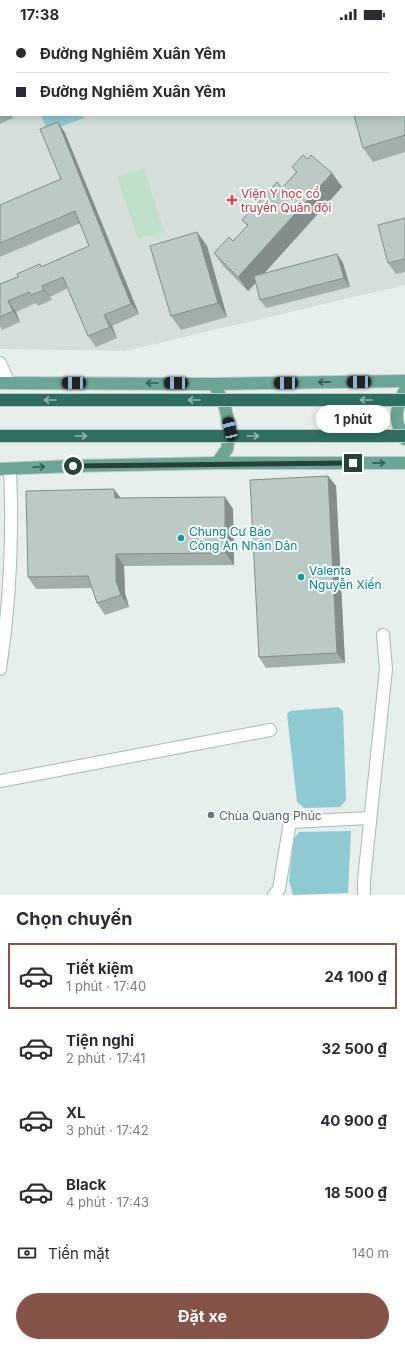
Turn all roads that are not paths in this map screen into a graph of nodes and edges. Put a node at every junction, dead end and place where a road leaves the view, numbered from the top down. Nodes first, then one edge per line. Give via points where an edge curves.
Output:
1 (0, 364) edge
2 (405, 381) edge
3 (4, 383) edge
4 (214, 384) junction
5 (405, 390) edge
6 (0, 400) edge
7 (405, 400) edge
8 (0, 436) edge
9 (405, 436) edge
10 (405, 440) edge
11 (217, 463) junction
12 (405, 463) edge
13 (5, 469) edge
14 (383, 635) dead end
15 (0, 669) edge
16 (270, 730) dead end
17 (0, 781) edge
18 (370, 818) junction
19 (274, 895) edge
20 (364, 895) edge

1 - 3 street
2 -> 4 main road
4 -> 3 main road
4 - 11 main road via 224,403 230,429 227,449
5 - 10 main road via 396,411 399,428
7 -> 6 highway, bridge
8 -> 9 highway, bridge
11 -> 12 main road
13 -> 11 main road
13 - 15 street via 11,501 9,574
14 - 18 street via 386,669
16 - 17 street
18 - 19 street via 290,822 279,889
18 - 20 street

